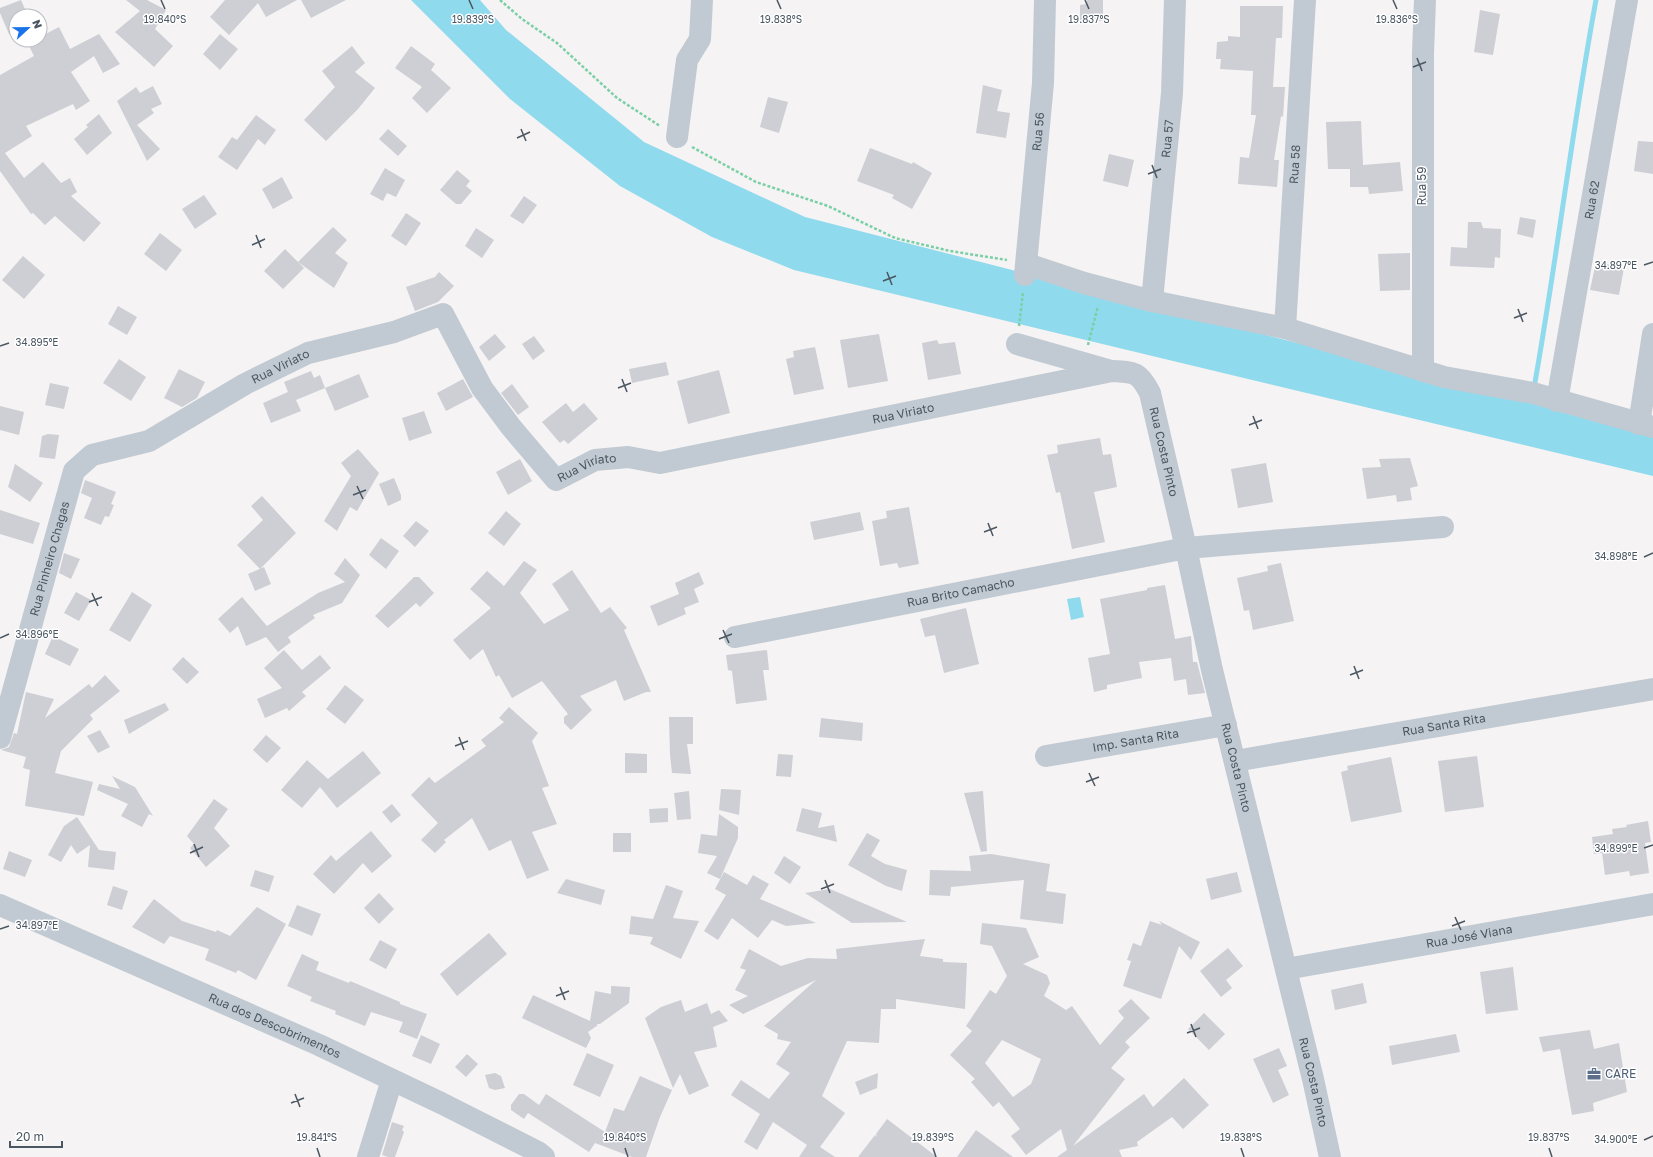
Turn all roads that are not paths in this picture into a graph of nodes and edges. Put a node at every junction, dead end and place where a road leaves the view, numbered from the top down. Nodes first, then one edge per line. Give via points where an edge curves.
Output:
1 (702, 0) edge
2 (1045, 0) edge
3 (1175, 0) edge
4 (1305, 0) edge
5 (1425, 0) edge
6 (1626, 0) edge
7 (677, 137) road end
8 (1152, 301) junction
9 (1285, 328) junction
10 (1653, 334) edge
11 (1017, 344) road end
12 (1112, 371) junction
13 (1423, 371) junction
14 (1143, 379) joint
15 (1556, 401) junction
16 (1646, 426) edge
17 (92, 455) joint
18 (1443, 527) dead end
19 (1186, 548) junction
20 (735, 637) dead end
21 (1653, 689) edge
22 (1226, 725) junction
23 (0, 738) edge
24 (1046, 756) dead end
25 (1235, 761) junction
26 (1653, 904) edge
27 (0, 905) edge
28 (1286, 969) junction
29 (392, 1080) junction
30 (368, 1157) edge
31 (544, 1157) edge
32 (1330, 1157) edge

1 - 7 street via 700,39 687,60
2 - 8 street, Rua 56 via 1043,83 1026,269
3 - 8 street, Rua 57 via 1172,93
4 - 9 street, Rua 58
5 - 13 street, Rua 59
6 - 15 street, Rua 62
8 - 9 street
9 - 13 street
10 - 16 street
11 - 12 street
12 - 14 street, Rua Viriato via 1129,372
12 - 17 street, Rua Viriato via 660,463 628,457 595,460 556,480 482,388 443,314 394,332 308,353 245,384 149,441
13 - 15 street via 1533,393
14 - 19 street, Rua Costa Pinto via 1150,393
15 - 16 street
17 - 23 street, Rua Pinheiro Chagas via 74,472
18 - 19 street, Rua Brito Camacho
19 - 20 street, Rua Brito Camacho
19 - 22 street, Rua Costa Pinto
21 - 25 street, Rua Santa Rita
22 - 24 street, Imp. Santa Rita
22 - 25 street, Rua Costa Pinto
25 - 28 street, Rua Costa Pinto
26 - 28 street, Rua José Viana
27 - 29 street, Rua dos Descobrimentos via 319,1045
28 - 32 street, Rua Costa Pinto
29 - 30 street
29 - 31 street, Rua dos Descobrimentos

